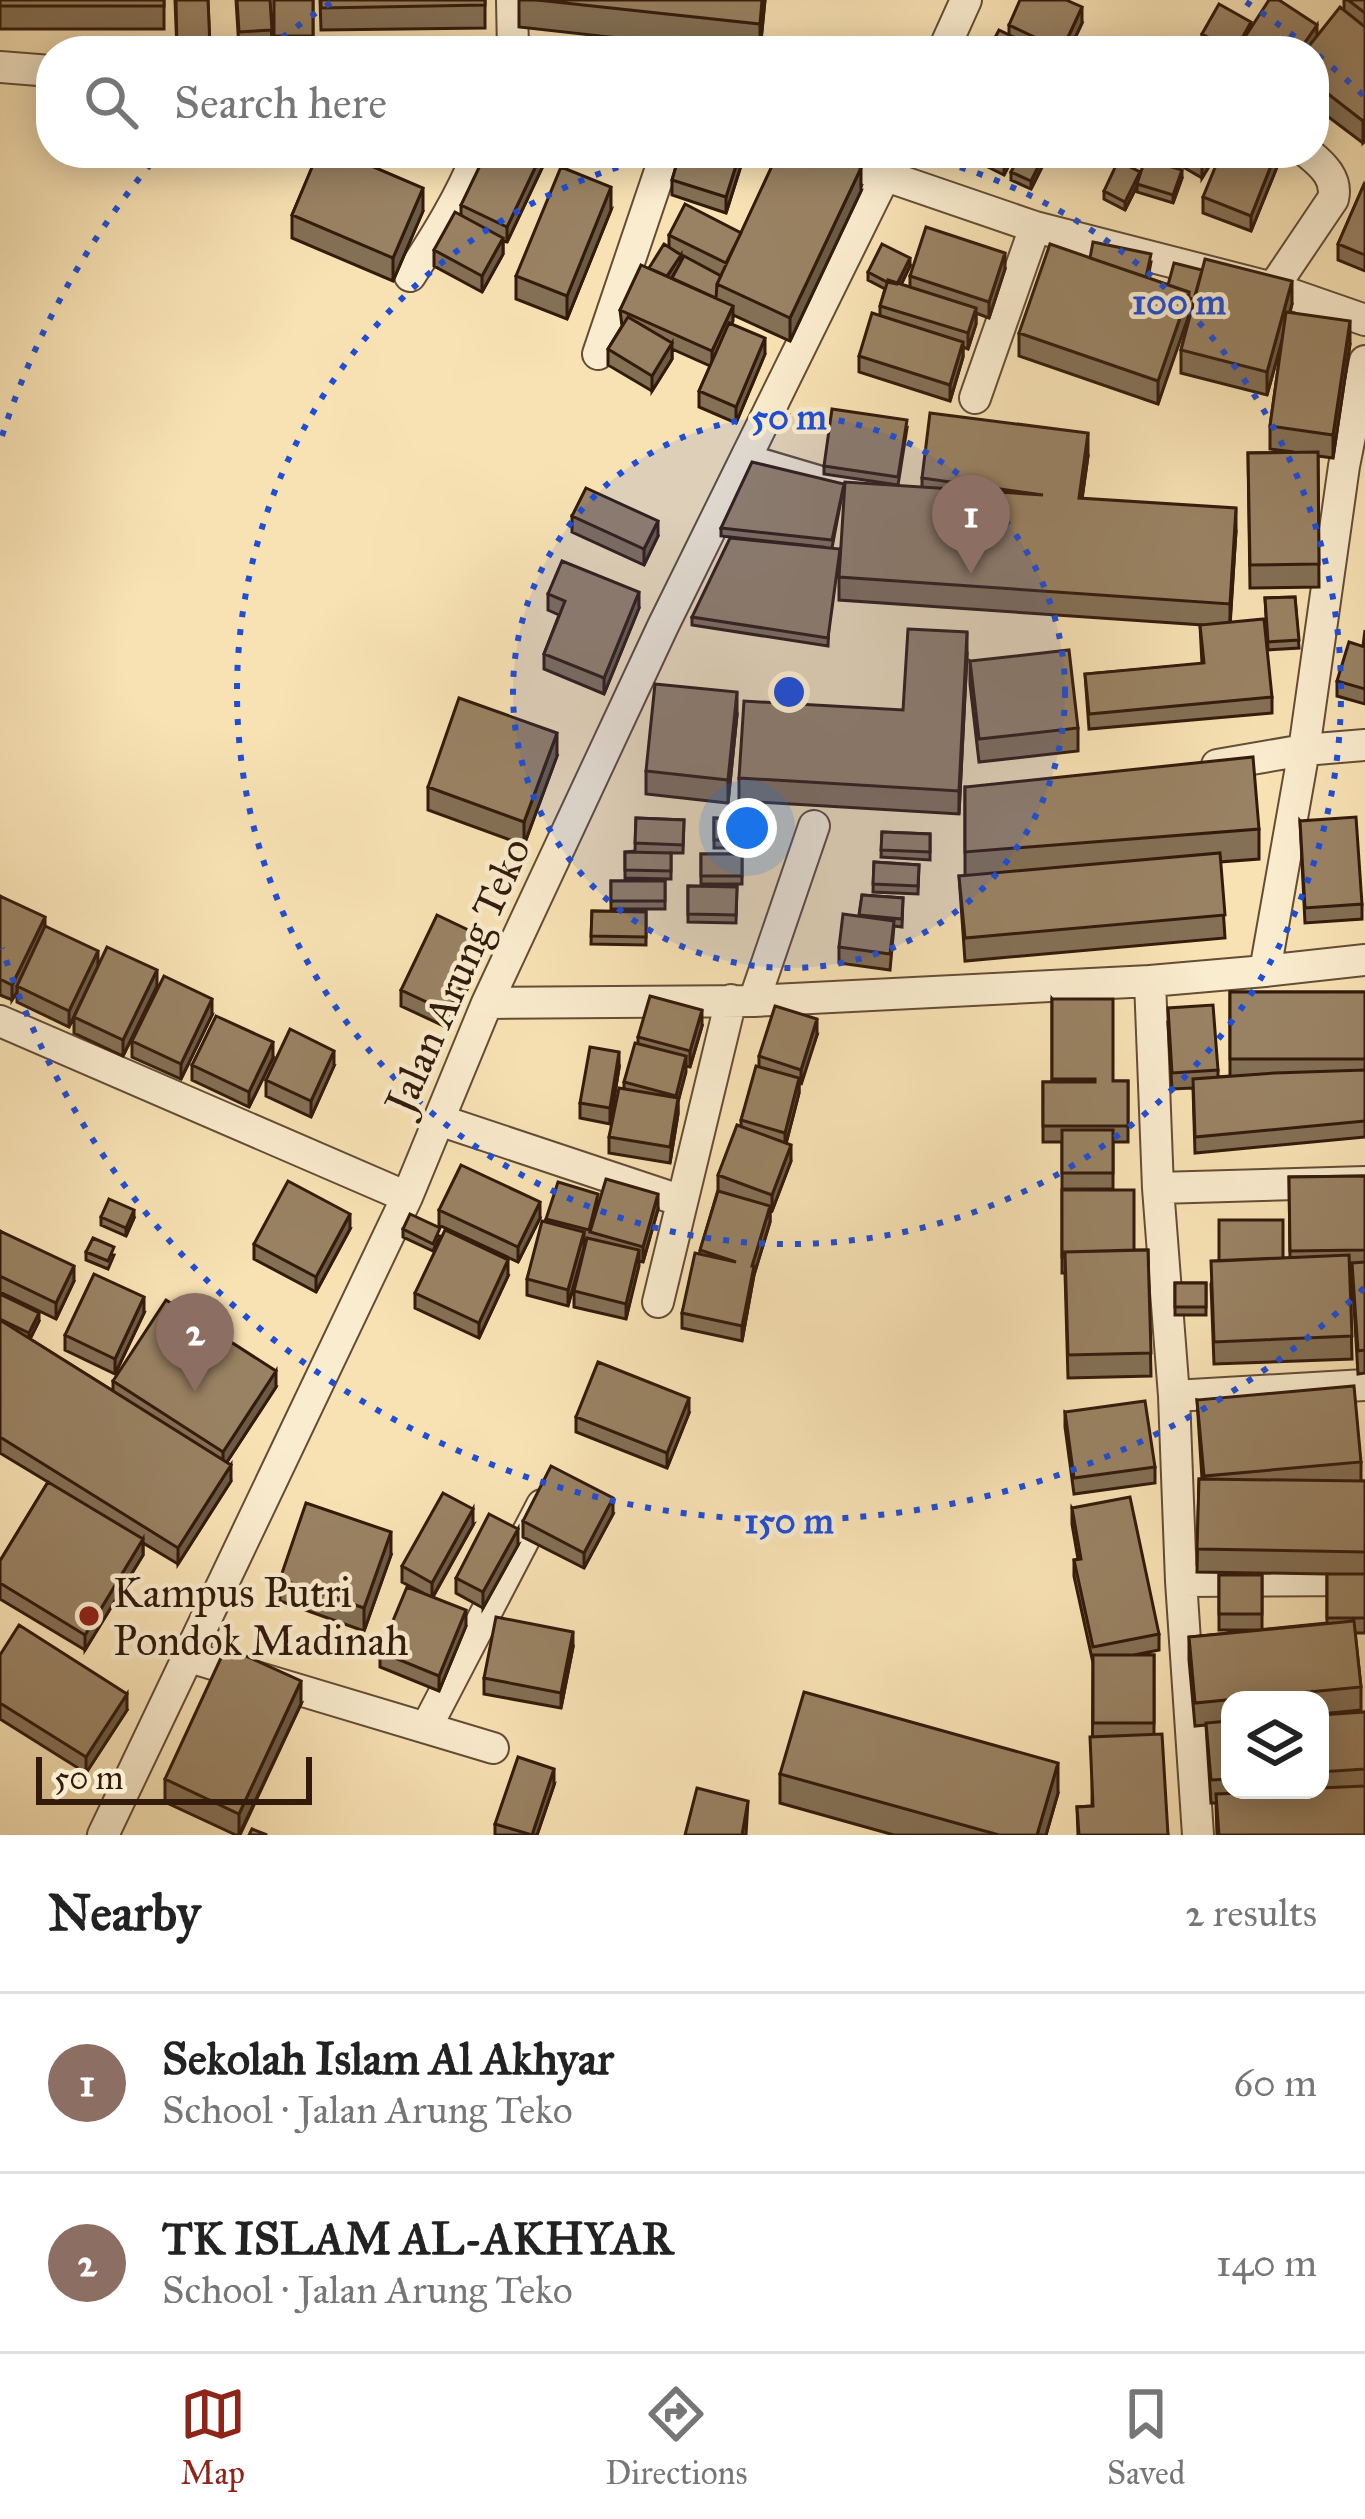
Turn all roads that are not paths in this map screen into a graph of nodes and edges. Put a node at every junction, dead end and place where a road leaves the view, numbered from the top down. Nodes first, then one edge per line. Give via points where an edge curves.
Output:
1 (512, 0) edge
2 (966, 0) edge
3 (513, 36) edge
4 (950, 36) edge
5 (0, 67) edge
6 (36, 70) edge
7 (472, 168) edge
8 (661, 168) edge
9 (890, 168) edge
10 (898, 168) edge
11 (1322, 168) edge
12 (1034, 227) junction
13 (410, 276) dead end
14 (1274, 288) junction
15 (1365, 320) edge
16 (598, 354) dead end
17 (1365, 361) edge
18 (975, 398) dead end
19 (749, 453) junction
20 (877, 491) edge
21 (1353, 502) edge
22 (1365, 745) edge
23 (1304, 750) junction
24 (1193, 770) edge
25 (814, 826) dead end
26 (1365, 960) edge
27 (1265, 971) junction
28 (1150, 982) junction
29 (742, 1001) junction
30 (487, 1004) junction
31 (0, 1021) edge
32 (439, 1120) junction
33 (1365, 1182) edge
34 (1158, 1188) junction
35 (407, 1197) junction
36 (682, 1201) junction
37 (658, 1302) dead end
38 (1365, 1385) edge
39 (1174, 1396) junction
40 (558, 1474) edge
41 (1365, 1580) edge
42 (1181, 1581) junction
43 (186, 1656) junction
44 (426, 1729) junction
45 (1221, 1739) edge
46 (1191, 1742) junction
47 (493, 1748) dead end
48 (103, 1835) edge
49 (1198, 1835) edge

1 - 3 street
2 - 4 street
5 - 6 street
7 - 13 street
8 - 16 street
9 - 19 street, Jalan Arung Teko
10 - 12 street
11 - 14 street via 1334,199
12 - 14 street
12 - 18 street
14 - 15 street
17 - 21 street
19 - 20 lane
19 - 30 street, Jalan Arung Teko
21 - 23 street
22 - 23 street
23 - 24 street
23 - 27 street
25 - 29 street
26 - 27 street
27 - 28 street
28 - 29 street
28 - 34 street
29 - 30 street
29 - 36 street
30 - 32 street, Jalan Arung Teko
31 - 35 street
32 - 35 street, Jalan Arung Teko
32 - 36 street
33 - 34 street
34 - 39 street
35 - 43 street, Jalan Arung Teko
36 - 37 street
38 - 39 street
39 - 42 street
40 - 44 street
41 - 42 street
42 - 46 street
43 - 44 street
43 - 48 street, Jalan Arung Teko
44 - 47 street
45 - 46 street
46 - 49 street

